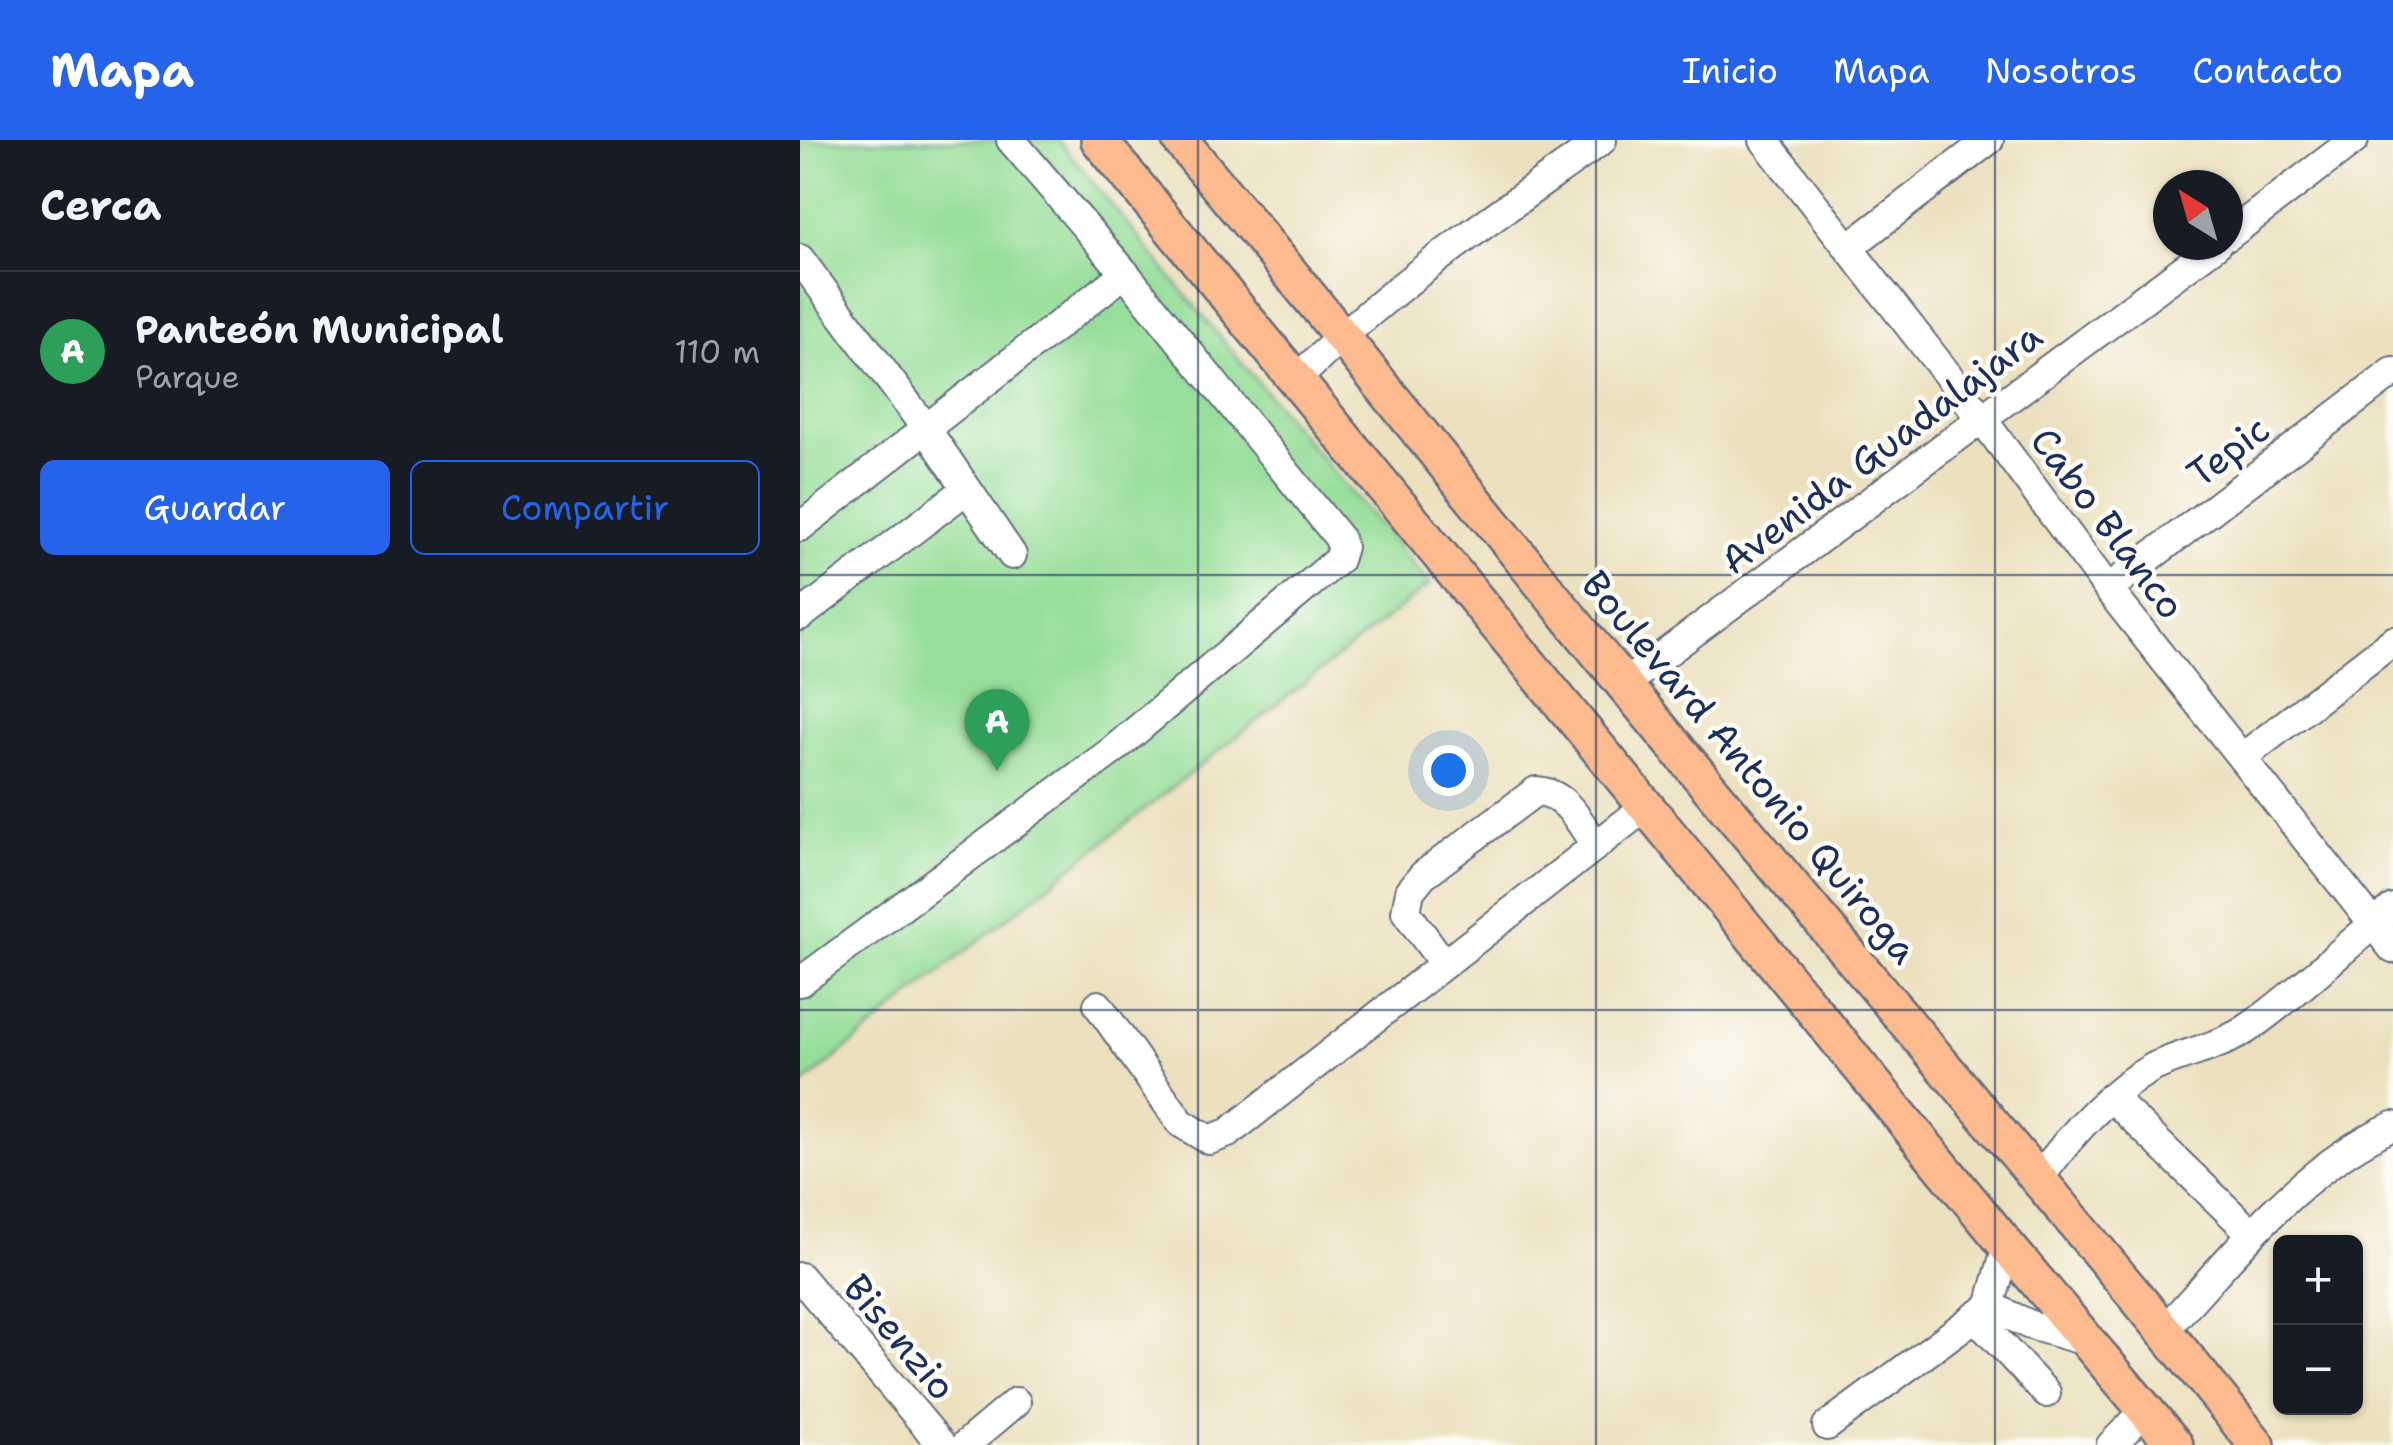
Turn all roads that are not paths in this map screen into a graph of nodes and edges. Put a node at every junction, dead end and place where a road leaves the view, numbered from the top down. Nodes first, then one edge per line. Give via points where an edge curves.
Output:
1 (1011, 140) edge
2 (1098, 140) edge
3 (1180, 140) edge
4 (1602, 140) edge
5 (1764, 140) edge
6 (1989, 140) edge
7 (2354, 140) edge
8 (2243, 225) edge
9 (1848, 248) junction
10 (800, 259) edge
11 (2196, 260) edge
12 (1125, 273) junction
13 (1342, 334) junction
14 (2393, 372) edge
15 (1296, 380) junction
16 (1983, 420) junction
17 (926, 430) junction
18 (966, 489) junction
19 (800, 526) edge
20 (1012, 555) dead end
21 (2108, 589) junction
22 (800, 616) edge
23 (2393, 641) edge
24 (1624, 684) junction
25 (2243, 757) junction
26 (1648, 806) junction
27 (1596, 846) junction
28 (2383, 916) edge
29 (2393, 949) edge
30 (1444, 964) junction
31 (800, 982) edge
32 (1098, 1005) dead end
33 (2111, 1097) junction
34 (2393, 1126) edge
35 (2038, 1180) junction
36 (2251, 1234) junction
37 (2007, 1246) junction
38 (800, 1277) edge
39 (1982, 1312) junction
40 (2164, 1330) junction
41 (2089, 1342) junction
42 (2046, 1394) dead end
43 (1016, 1402) dead end
44 (2146, 1410) junction
45 (1827, 1426) dead end
46 (942, 1445) edge
47 (965, 1445) edge
48 (2111, 1445) edge
49 (2175, 1445) edge
50 (2256, 1445) edge

1 - 12 street
2 - 15 main road
3 - 13 main road, Boulevard Antonio Quiroga
4 - 13 street
5 - 9 street, Cabo Blanco
6 - 9 street
7 - 8 street
9 - 16 street, Cabo Blanco
10 - 17 street
11 - 16 street, Avenida Guadalajara
12 - 17 street
12 - 31 street via 1339,538 1338,560 1112,752
13 - 15 street
13 - 24 main road, Boulevard Antonio Quiroga
14 - 21 street, Tepic
15 - 26 main road
16 - 21 street, Cabo Blanco
16 - 24 street, Avenida Guadalajara
17 - 18 street
17 - 19 street
18 - 20 street
18 - 22 street
21 - 25 street, Cabo Blanco
23 - 25 street
24 - 35 main road, Boulevard Antonio Quiroga
25 - 28 street, Cabo Blanco
26 - 27 street
26 - 37 main road
27 - 30 street
27 - 30 street via 1564,801 1536,791 1423,875 1410,891 1406,912
28 - 29 street, Cabo Blanco
28 - 33 street via 2249,1028 2153,1068
30 - 32 street via 1209,1140 1181,1123
33 - 35 street
33 - 36 street
34 - 36 street via 2332,1159
35 - 40 main road, Boulevard Antonio Quiroga
36 - 40 street
37 - 39 street
37 - 41 main road
38 - 46 street, Bisenzio
39 - 41 street
39 - 42 street
39 - 45 street
40 - 50 main road, Boulevard Antonio Quiroga
41 - 44 main road
43 - 47 street
44 - 48 street
44 - 49 main road

